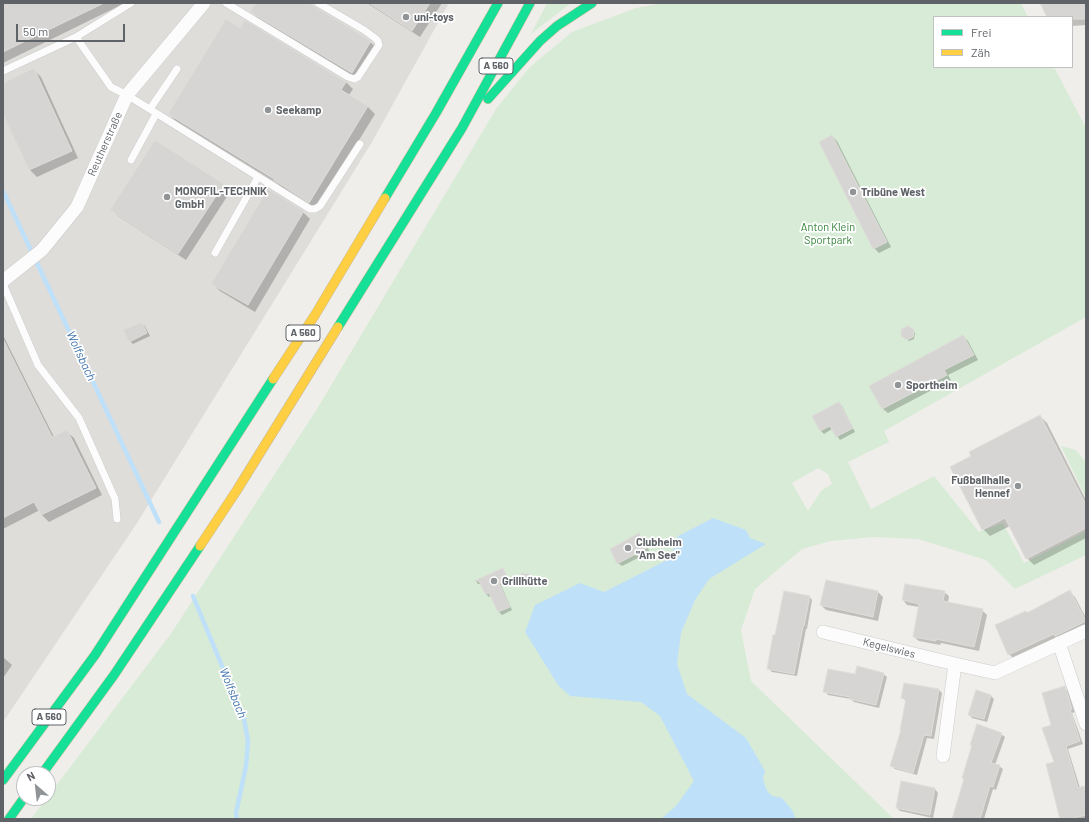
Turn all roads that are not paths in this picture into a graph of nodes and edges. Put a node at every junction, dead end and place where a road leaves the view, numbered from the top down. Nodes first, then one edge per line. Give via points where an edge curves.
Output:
1 (132, 3) edge
2 (226, 3) edge
3 (318, 3) edge
4 (498, 3) edge
5 (530, 3) edge
6 (592, 3) edge
7 (200, 4) edge
8 (76, 38) junction
9 (177, 69) dead end
10 (3, 71) edge
11 (127, 95) junction
12 (150, 109) junction
13 (156, 114) junction
14 (462, 128) junction
15 (360, 144) dead end
16 (131, 160) dead end
17 (258, 177) junction
18 (215, 253) dead end
19 (3, 281) edge
20 (3, 284) edge
21 (117, 519) dead end
22 (1086, 631) edge
23 (823, 632) dead end
24 (1059, 643) junction
25 (955, 664) junction
26 (1086, 724) edge
27 (943, 756) dead end
28 (48, 766) edge
29 (3, 780) edge
30 (18, 806) edge
31 (9, 819) edge

1 - 8 lane
2 - 3 lane via 348,76 358,78 379,45 378,41
4 - 29 highway, A 560 via 432,120 315,315 95,655
5 - 14 highway, A 560
6 - 14 highway via 557,26 540,41
7 - 11 street, Reutherstraße
8 - 10 lane
8 - 11 lane via 111,87
9 - 12 lane
11 - 12 lane
11 - 19 street, Reutherstraße via 77,207 42,250
12 - 13 lane
13 - 16 lane
13 - 17 lane
14 - 28 highway, A 560 via 236,490 114,676
15 - 17 lane via 320,206 315,209 310,210
17 - 18 lane
20 - 21 lane via 38,365 79,418 115,498
22 - 24 street, Kegelswies
23 - 25 street, Kegelswies
24 - 25 street, Kegelswies via 995,672
24 - 26 street
25 - 27 street
30 - 31 highway

